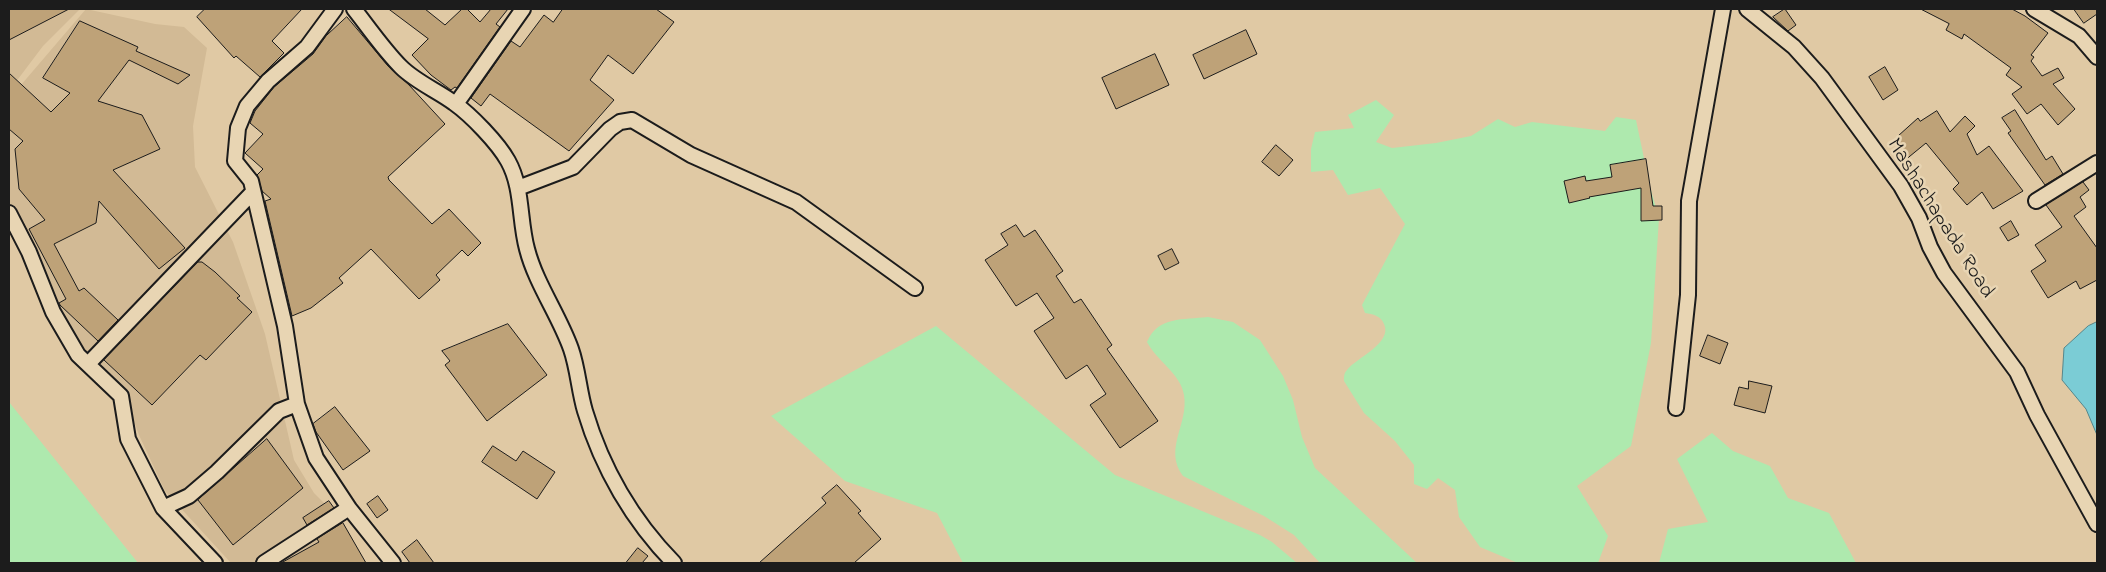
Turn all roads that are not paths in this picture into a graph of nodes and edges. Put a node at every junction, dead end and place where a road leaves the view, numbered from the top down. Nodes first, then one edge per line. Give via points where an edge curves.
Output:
1 (335, 9) edge
2 (354, 9) edge
3 (523, 9) edge
4 (1723, 9) edge
5 (1747, 9) edge
6 (2034, 9) edge
7 (2097, 57) edge
8 (456, 104) junction
9 (2097, 163) edge
10 (518, 188) junction
11 (253, 192) junction
12 (2036, 201) dead end
13 (9, 213) edge
14 (915, 288) dead end
15 (88, 364) junction
16 (297, 404) junction
17 (1676, 408) dead end
18 (163, 508) junction
19 (349, 508) junction
20 (2097, 524) edge
21 (214, 563) edge
22 (264, 563) edge
23 (393, 563) edge
24 (674, 563) edge

1 - 11 street via 307,47 268,81 247,106 238,128 235,161 251,181
2 - 8 street via 401,68
3 - 8 street
4 - 17 street via 1689,201 1688,295
5 - 20 street, Mashachapada Road via 1794,47 1822,78 1901,186 1944,273 2017,372
6 - 7 street via 2079,36
8 - 10 street via 499,146 514,173
9 - 12 street
10 - 14 street via 573,167 610,129 620,122 632,120 691,155 796,202
10 - 24 street via 527,248 571,348 585,410 612,480 632,512
11 - 15 street
11 - 16 street via 284,326
13 - 15 street via 53,312 78,355
15 - 18 street via 121,396 128,439
16 - 18 street via 279,412 189,496
16 - 19 street via 316,458
18 - 21 street
19 - 22 street
19 - 23 street

